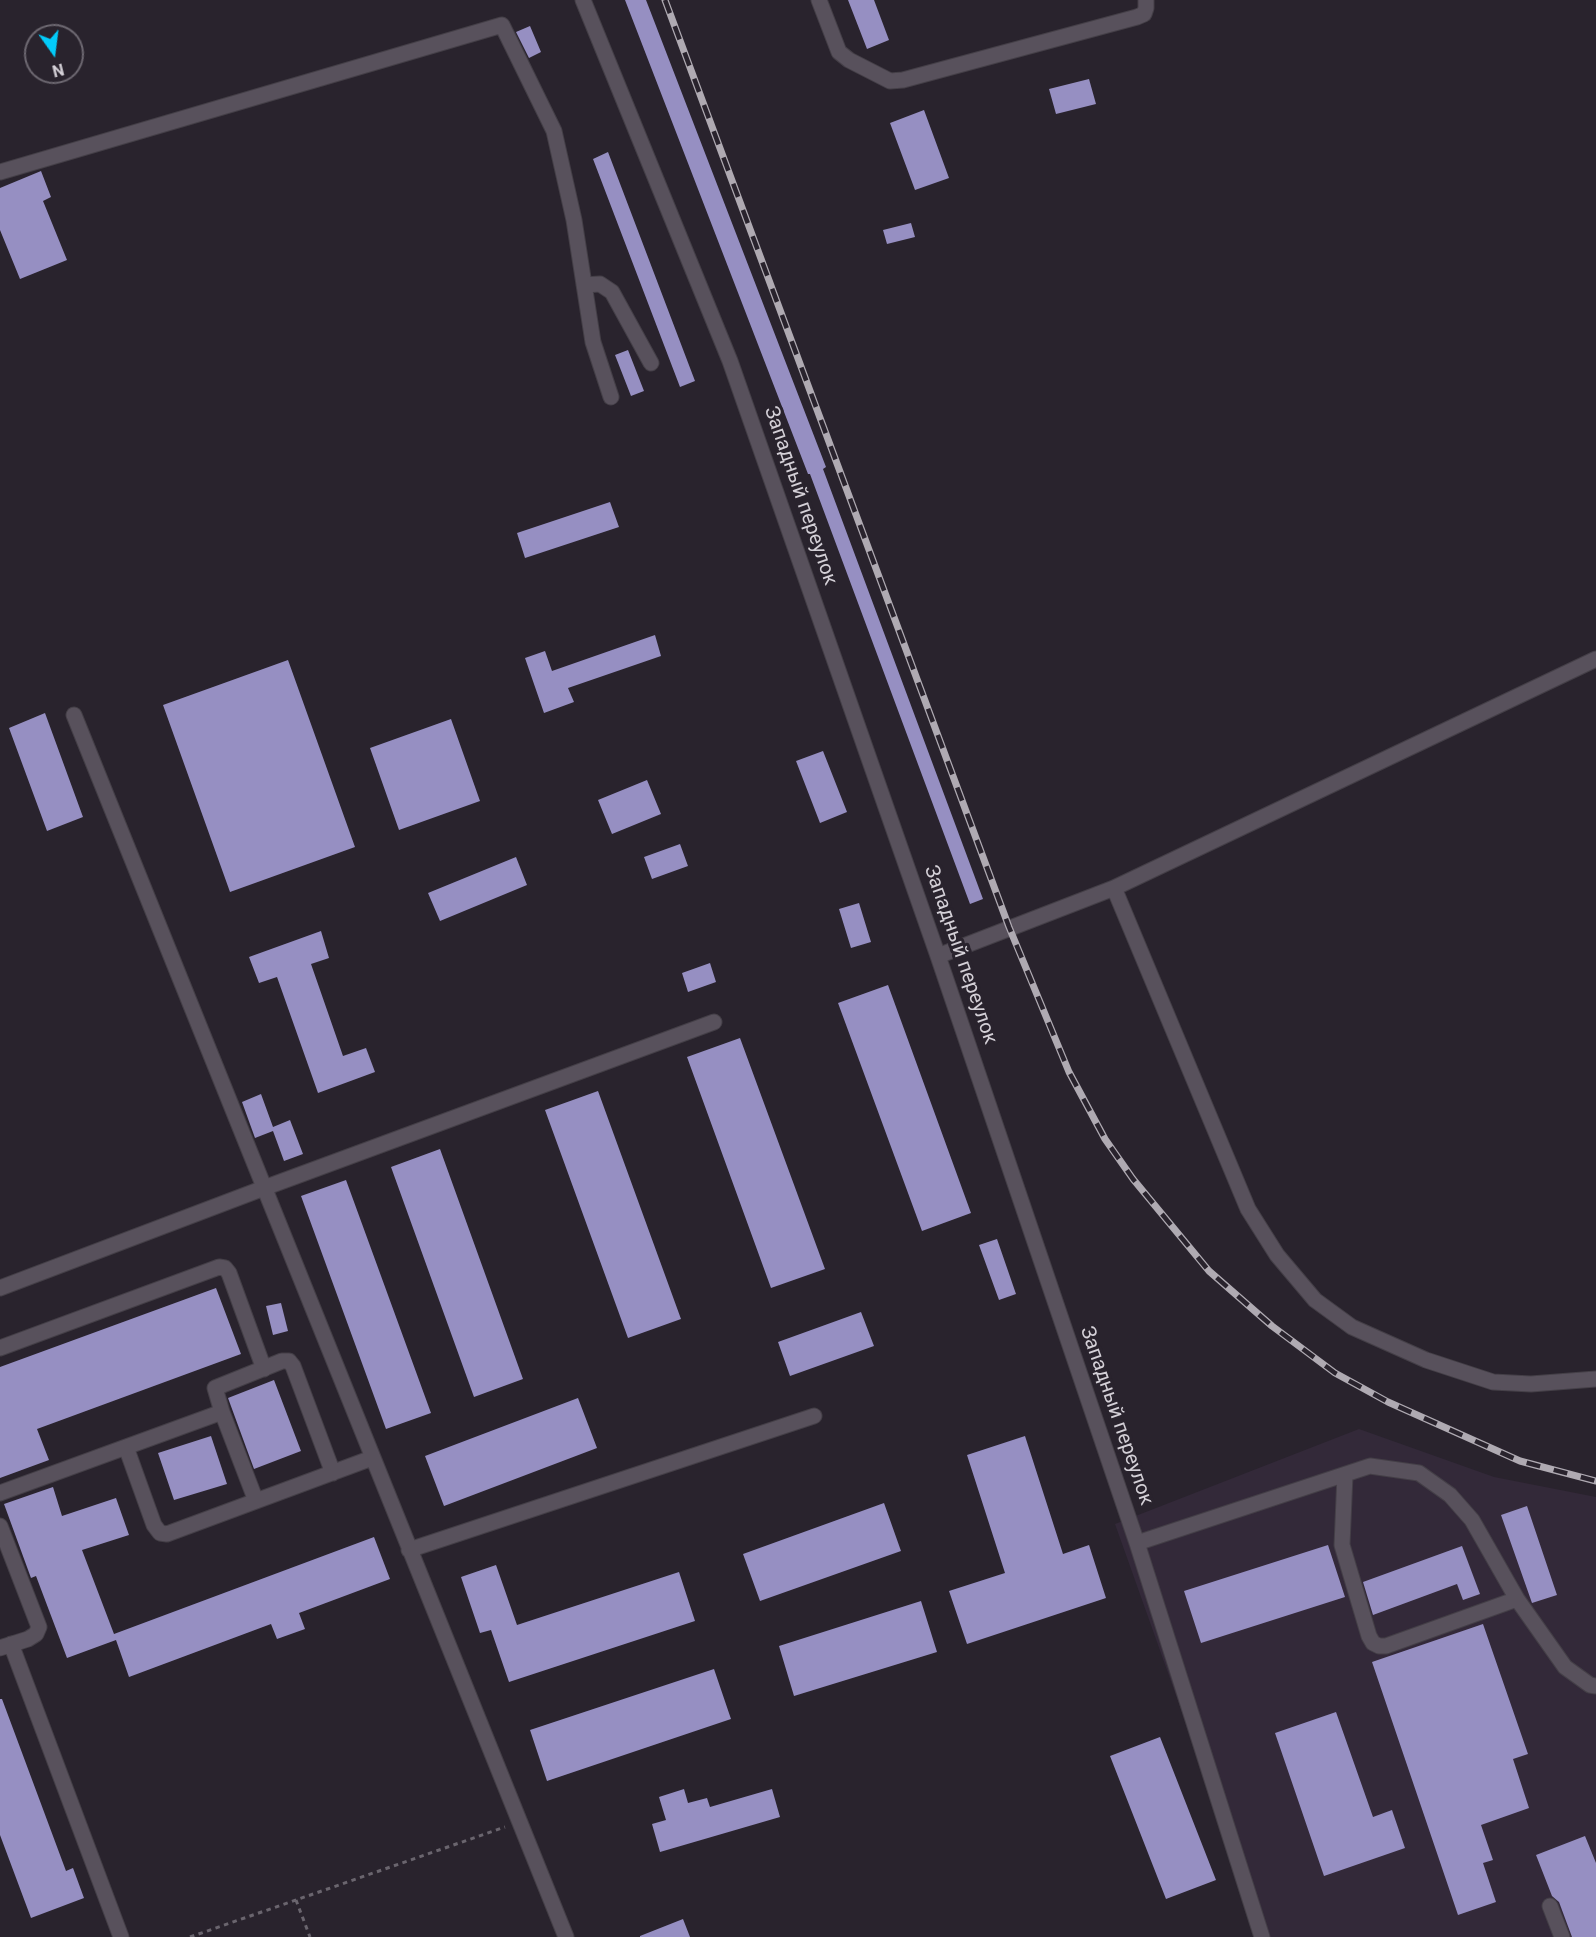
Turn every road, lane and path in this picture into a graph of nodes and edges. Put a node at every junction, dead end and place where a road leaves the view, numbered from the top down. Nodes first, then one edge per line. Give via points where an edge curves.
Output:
1 (583, 0) edge
2 (819, 0) edge
3 (1146, 0) edge
4 (0, 172) edge
5 (584, 285) junction
6 (651, 363) dead end
7 (611, 397) dead end
8 (1596, 659) edge
9 (74, 715) dead end
10 (1114, 888) junction
11 (938, 956) junction
12 (714, 1022) dead end
13 (264, 1188) junction
14 (0, 1288) edge
15 (0, 1348) edge
16 (264, 1368) junction
17 (1596, 1379) edge
18 (222, 1412) junction
19 (814, 1416) dead end
20 (126, 1447) junction
21 (372, 1458) junction
22 (333, 1473) junction
23 (1345, 1475) junction
24 (0, 1493) edge
25 (256, 1501) junction
26 (0, 1526) edge
27 (1137, 1543) junction
28 (409, 1550) junction
29 (1517, 1599) junction
30 (6, 1646) edge
31 (1596, 1686) edge
32 (518, 1822) junction
33 (296, 1900) junction
34 (1550, 1906) dead end
35 (120, 1937) edge
36 (190, 1937) edge
37 (310, 1937) edge
38 (566, 1937) edge
39 (1262, 1937) edge
40 (1562, 1937) edge

1 - 11 street, Западный переулок via 730,361
2 - 3 street via 839,52 890,81 1137,17 1144,14
4 - 5 street via 502,25 554,131
5 - 6 street via 600,284 612,292
5 - 7 street via 593,342
8 - 10 street
9 - 13 street
10 - 11 street
10 - 17 street via 1248,1209 1277,1255 1316,1300 1352,1327 1426,1360 1493,1382 1531,1384
11 - 27 street, Западный переулок
12 - 13 street
13 - 14 street
13 - 21 street
15 - 16 street via 219,1267 229,1273
16 - 18 street via 215,1388
16 - 22 street via 282,1361 293,1366
18 - 20 street
18 - 25 street
19 - 28 street
20 - 24 street
20 - 25 street via 160,1533 167,1534
21 - 22 street
21 - 28 street
22 - 25 street
23 - 27 street
23 - 29 street via 1370,1466 1419,1473 1450,1495 1472,1520
23 - 29 street via 1342,1545 1373,1643 1386,1646
26 - 30 street via 39,1627 36,1634
27 - 39 street, Западный переулок
28 - 32 street
29 - 31 street via 1565,1667
30 - 35 street
32 - 33 path
32 - 38 street
33 - 36 path
33 - 37 path
34 - 40 street

